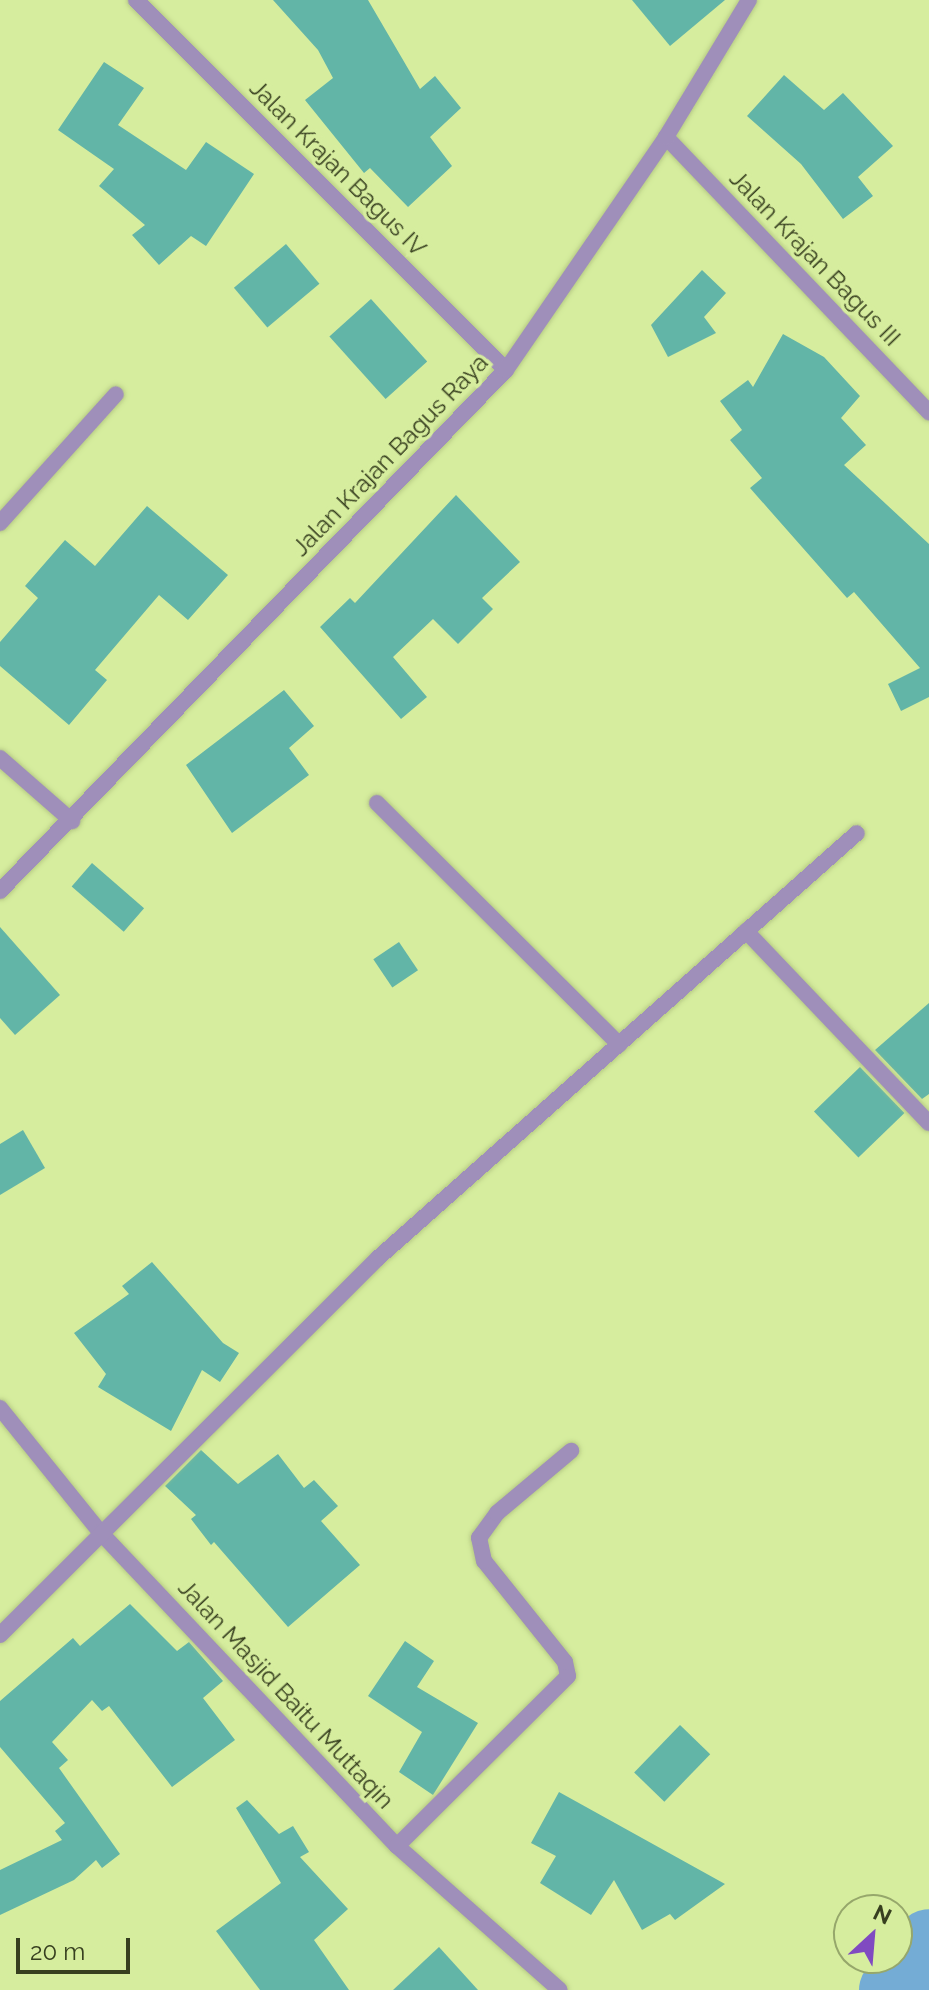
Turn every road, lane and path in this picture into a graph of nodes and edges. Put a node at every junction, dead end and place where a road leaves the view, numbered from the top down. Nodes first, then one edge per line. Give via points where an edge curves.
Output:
1 (136, 0) edge
2 (749, 0) edge
3 (666, 137) junction
4 (506, 370) junction
5 (116, 394) dead end
6 (929, 412) edge
7 (0, 523) edge
8 (0, 758) edge
9 (377, 803) dead end
10 (72, 821) junction
11 (857, 833) dead end
12 (0, 891) edge
13 (746, 931) junction
14 (619, 1044) junction
15 (929, 1123) edge
16 (0, 1408) edge
17 (571, 1451) dead end
18 (100, 1532) junction
19 (0, 1635) edge
20 (397, 1846) junction
21 (560, 1990) edge

1 - 4 street, Jalan Krajan Bagus IV
2 - 3 street, Jalan Krajan Bagus Raya
3 - 4 street, Jalan Krajan Bagus Raya
3 - 6 street, Jalan Krajan Bagus III
4 - 10 street, Jalan Krajan Bagus Raya
5 - 7 street
8 - 10 street
9 - 14 street
10 - 12 street, Jalan Krajan Bagus Raya
11 - 13 street
13 - 14 street
13 - 15 street
14 - 18 street via 378,1258
16 - 18 street, Jalan Masjid Baitu Muttaqin
17 - 20 street via 497,1513 479,1538 484,1561 565,1662 568,1676
18 - 19 street
18 - 20 street, Jalan Masjid Baitu Muttaqin
20 - 21 street, Jalan Masjid Baitu Muttaqin

